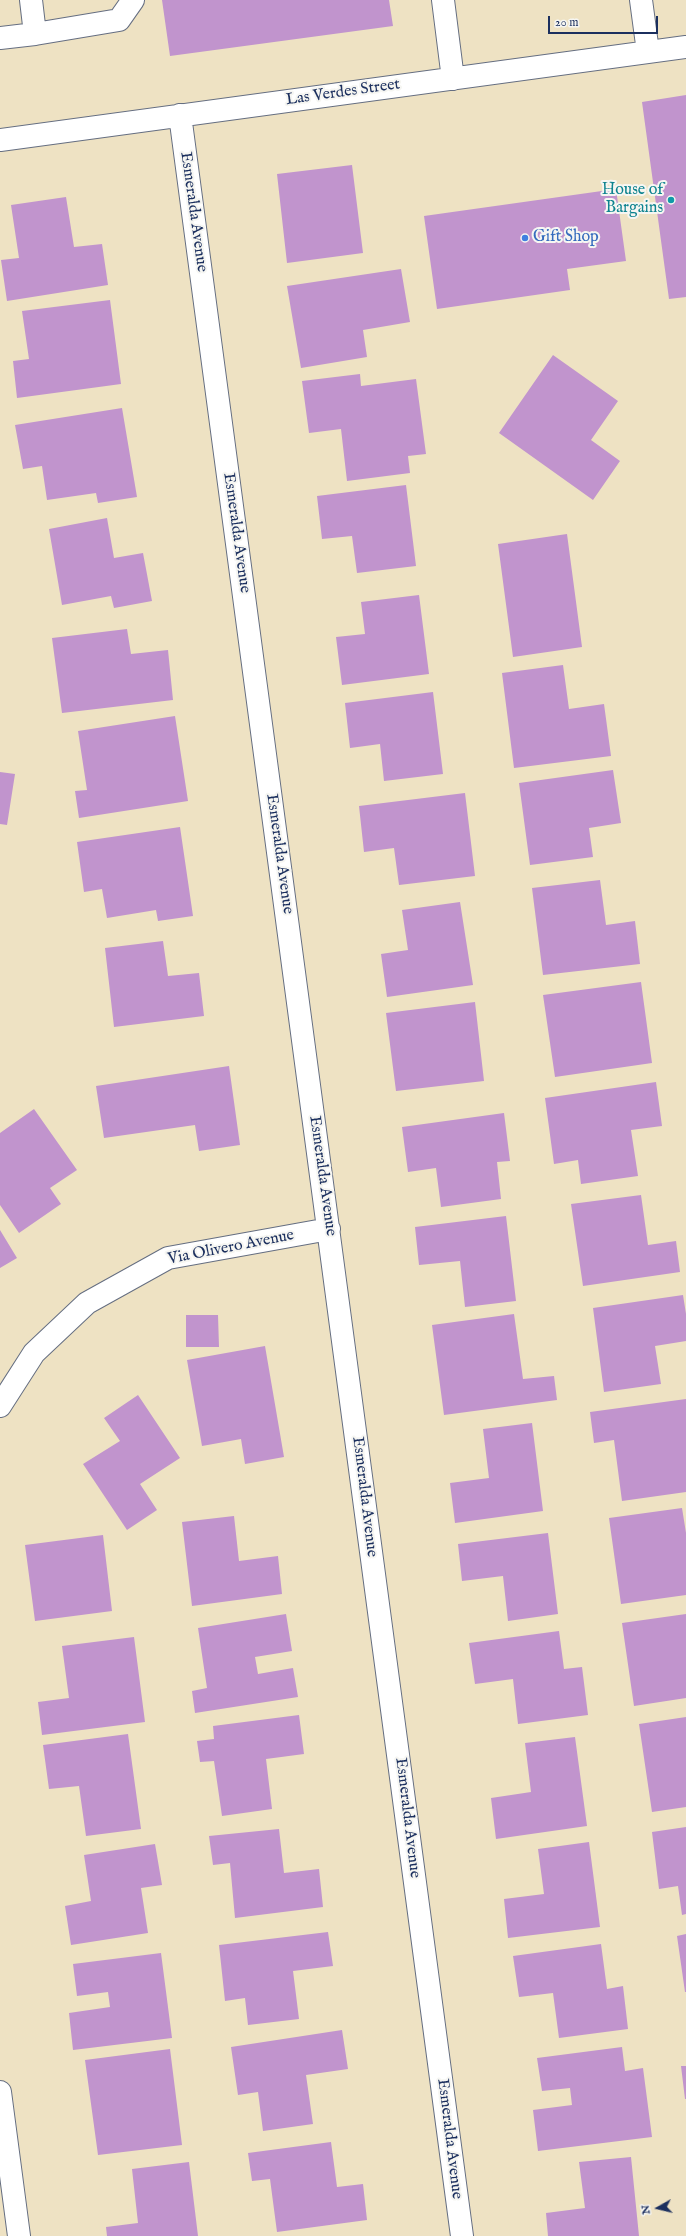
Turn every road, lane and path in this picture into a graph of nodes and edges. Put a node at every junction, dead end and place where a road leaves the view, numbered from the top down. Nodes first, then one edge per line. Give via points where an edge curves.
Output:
1 (31, 0) edge
2 (133, 0) edge
3 (443, 0) edge
4 (641, 0) edge
5 (35, 34) junction
6 (0, 38) edge
7 (686, 47) edge
8 (648, 52) junction
9 (453, 79) junction
10 (180, 115) junction
11 (0, 140) edge
12 (329, 1229) junction
13 (0, 1406) edge
14 (0, 2092) edge
15 (19, 2236) edge
16 (462, 2236) edge

1 - 5 street
2 - 5 street via 119,20
3 - 9 street
4 - 8 street
5 - 6 street
7 - 8 street, Las Verdes Street
8 - 9 street, Las Verdes Street
9 - 10 street, Las Verdes Street
10 - 11 street, Las Verdes Street
10 - 12 street, Esmeralda Avenue
12 - 13 street, Via Olivero Avenue via 168,1258 87,1304 34,1352
12 - 16 street, Esmeralda Avenue
14 - 15 street

